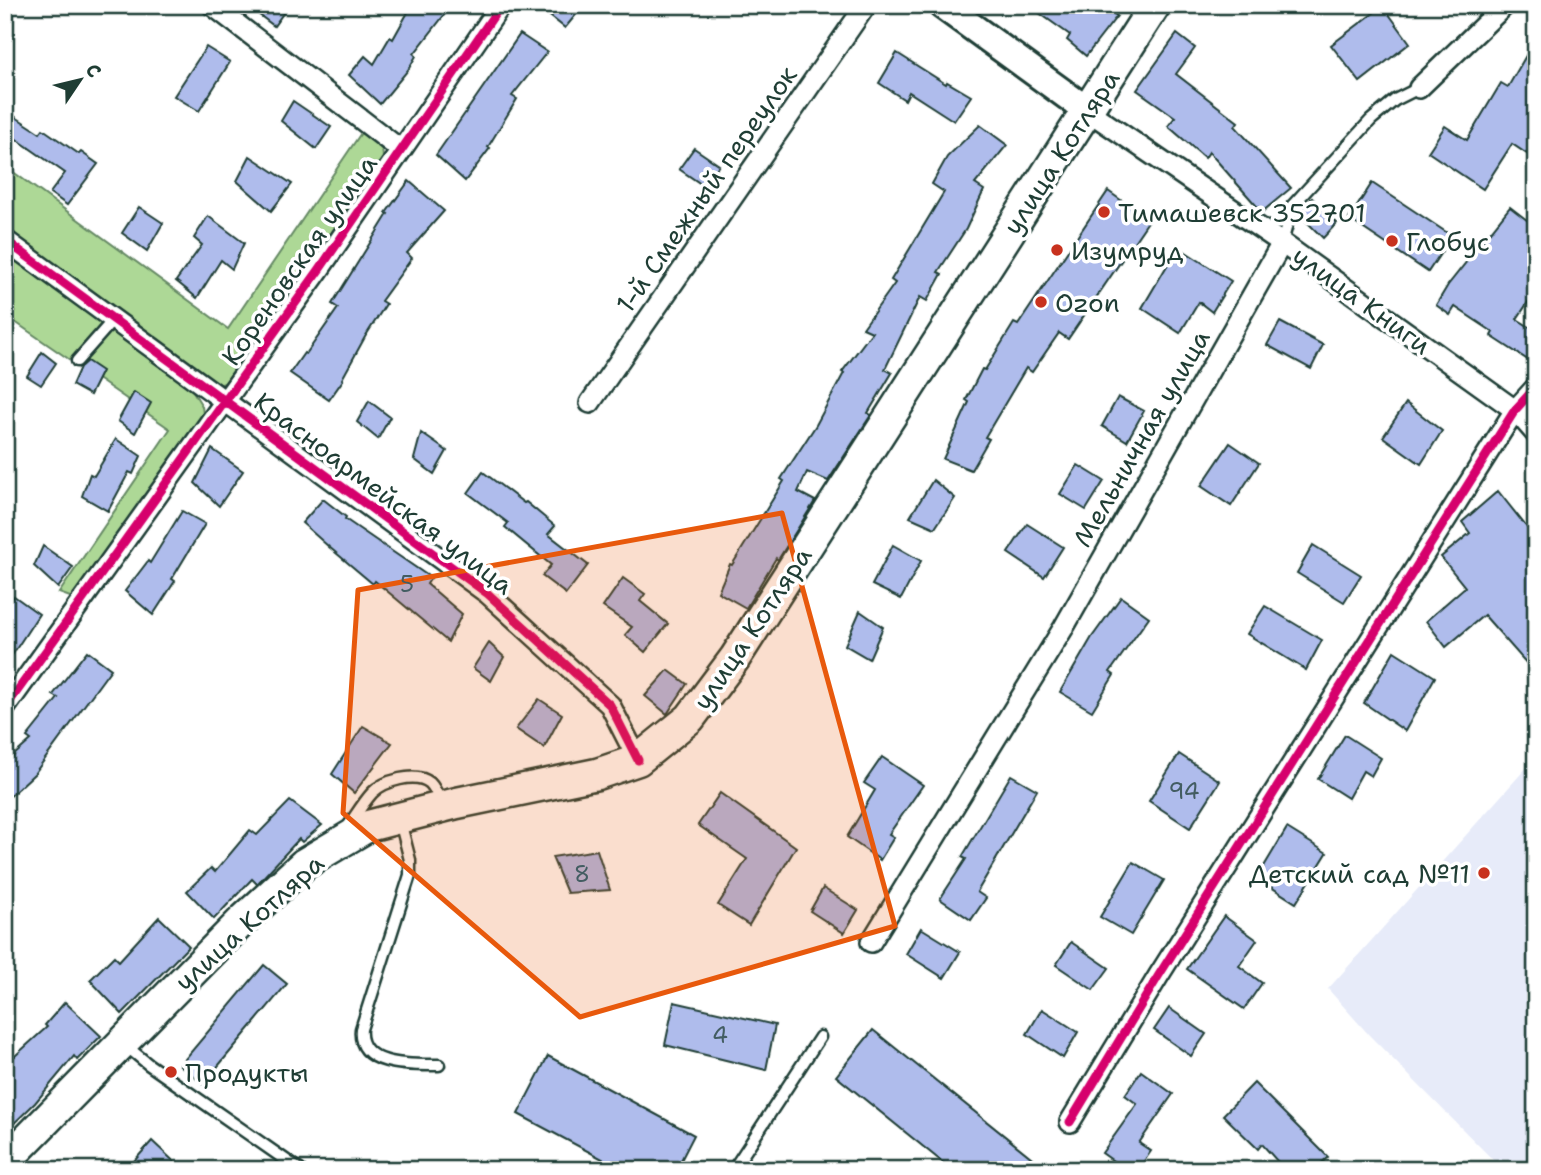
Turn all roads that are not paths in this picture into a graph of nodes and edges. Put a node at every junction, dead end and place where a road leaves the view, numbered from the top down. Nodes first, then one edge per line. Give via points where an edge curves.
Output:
1 (212, 5) edge
2 (501, 5) edge
3 (866, 5) edge
4 (942, 5) edge
5 (1155, 5) edge
6 (1505, 5) edge
7 (1419, 89) joint
8 (1088, 111) junction
9 (401, 150) junction
10 (5, 240) edge
11 (1283, 243) junction
12 (114, 319) junction
13 (78, 361) dead end
14 (1536, 387) edge
15 (226, 401) junction
16 (590, 403) dead end
17 (1515, 410) junction
18 (1536, 434) edge
19 (5, 708) edge
20 (638, 760) junction
21 (443, 806) junction
22 (399, 817) junction
23 (334, 846) junction
24 (871, 942) dead end
25 (820, 1037) dead end
26 (122, 1042) junction
27 (439, 1065) dead end
28 (1070, 1122) dead end
29 (5, 1162) edge
30 (300, 1170) edge
31 (733, 1170) edge

1 - 9 street
2 - 9 street, Кореновская улица
3 - 16 street, 1-й Смежный переулок
4 - 8 street, улица Книги
5 - 8 main road, улица Котляра
6 - 7 street, Мельничная улица
7 - 11 lane, Мельничная улица via 1395,100 1371,120 1292,206
8 - 11 street, улица Книги
8 - 20 main road, улица Котляра via 735,658 690,718
9 - 15 street, Кореновская улица
10 - 12 street, Красноармейская улица
11 - 17 street, улица Книги
11 - 24 street, Мельничная улица via 1064,627
12 - 13 lane
12 - 15 street, Красноармейская улица
14 - 17 street
15 - 19 street, Кореновская улица
15 - 20 street, Красноармейская улица via 487,593 610,705
17 - 18 street, улица Книги
17 - 28 street
20 - 21 main road, улица Котляра via 597,774
21 - 22 main road, улица Котляра
21 - 23 lane via 433,786 422,778 384,785 372,793
22 - 23 main road, улица Котляра via 368,826
22 - 27 lane via 410,875 361,1040 376,1057 401,1065
23 - 26 main road, улица Котляра via 304,864 242,920
25 - 31 lane
26 - 29 main road, улица Котляра
26 - 30 lane

